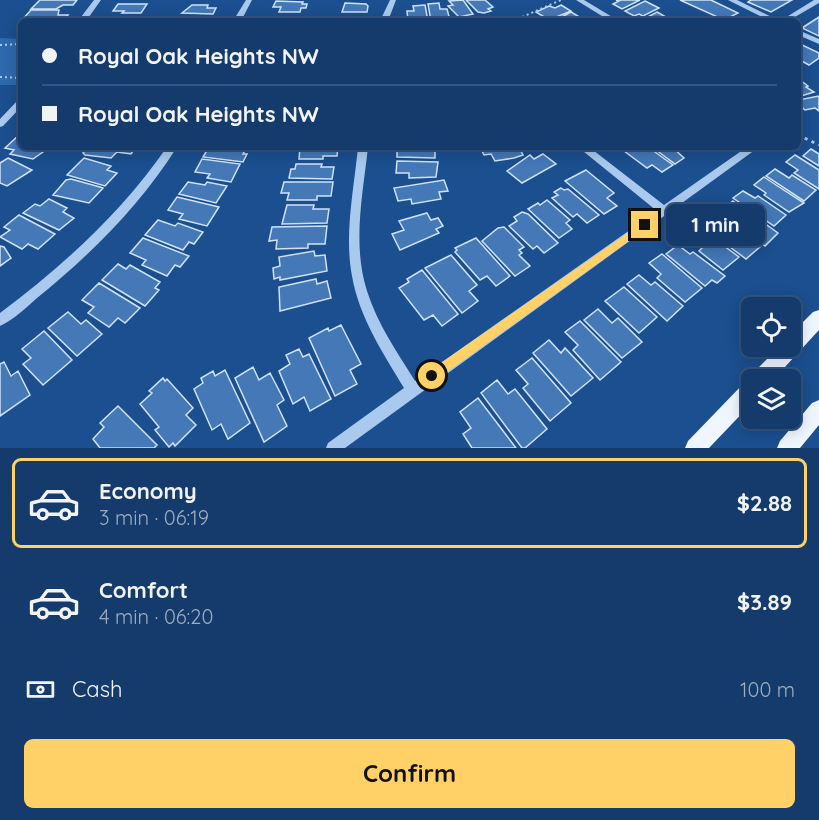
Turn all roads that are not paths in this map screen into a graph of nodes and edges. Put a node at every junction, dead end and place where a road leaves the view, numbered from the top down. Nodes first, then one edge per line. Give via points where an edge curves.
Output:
1 (98, 0) edge
2 (249, 0) edge
3 (393, 0) edge
4 (579, 0) edge
5 (731, 0) edge
6 (819, 0) edge
7 (84, 18) edge
8 (239, 18) edge
9 (385, 18) edge
10 (610, 18) edge
11 (770, 18) edge
12 (788, 18) edge
13 (801, 33) edge
14 (819, 42) edge
15 (18, 105) edge
16 (0, 124) edge
17 (170, 150) edge
18 (363, 150) edge
19 (587, 150) edge
20 (750, 150) edge
21 (664, 211) junction
22 (819, 318) edge
23 (0, 320) edge
24 (770, 369) edge
25 (413, 390) junction
26 (741, 400) edge
27 (819, 410) edge
28 (333, 448) edge
29 (695, 448) edge
30 (787, 448) edge

1 - 7 street
2 - 8 street
3 - 9 street
4 - 10 street
5 - 11 street
6 - 12 street
13 - 14 street
15 - 16 street
17 - 23 street via 152,177 105,230 42,288
18 - 25 street via 355,228 357,276 377,332
19 - 21 street
20 - 21 street
21 - 25 street
22 - 24 main road
25 - 28 street
26 - 29 main road
27 - 30 main road

